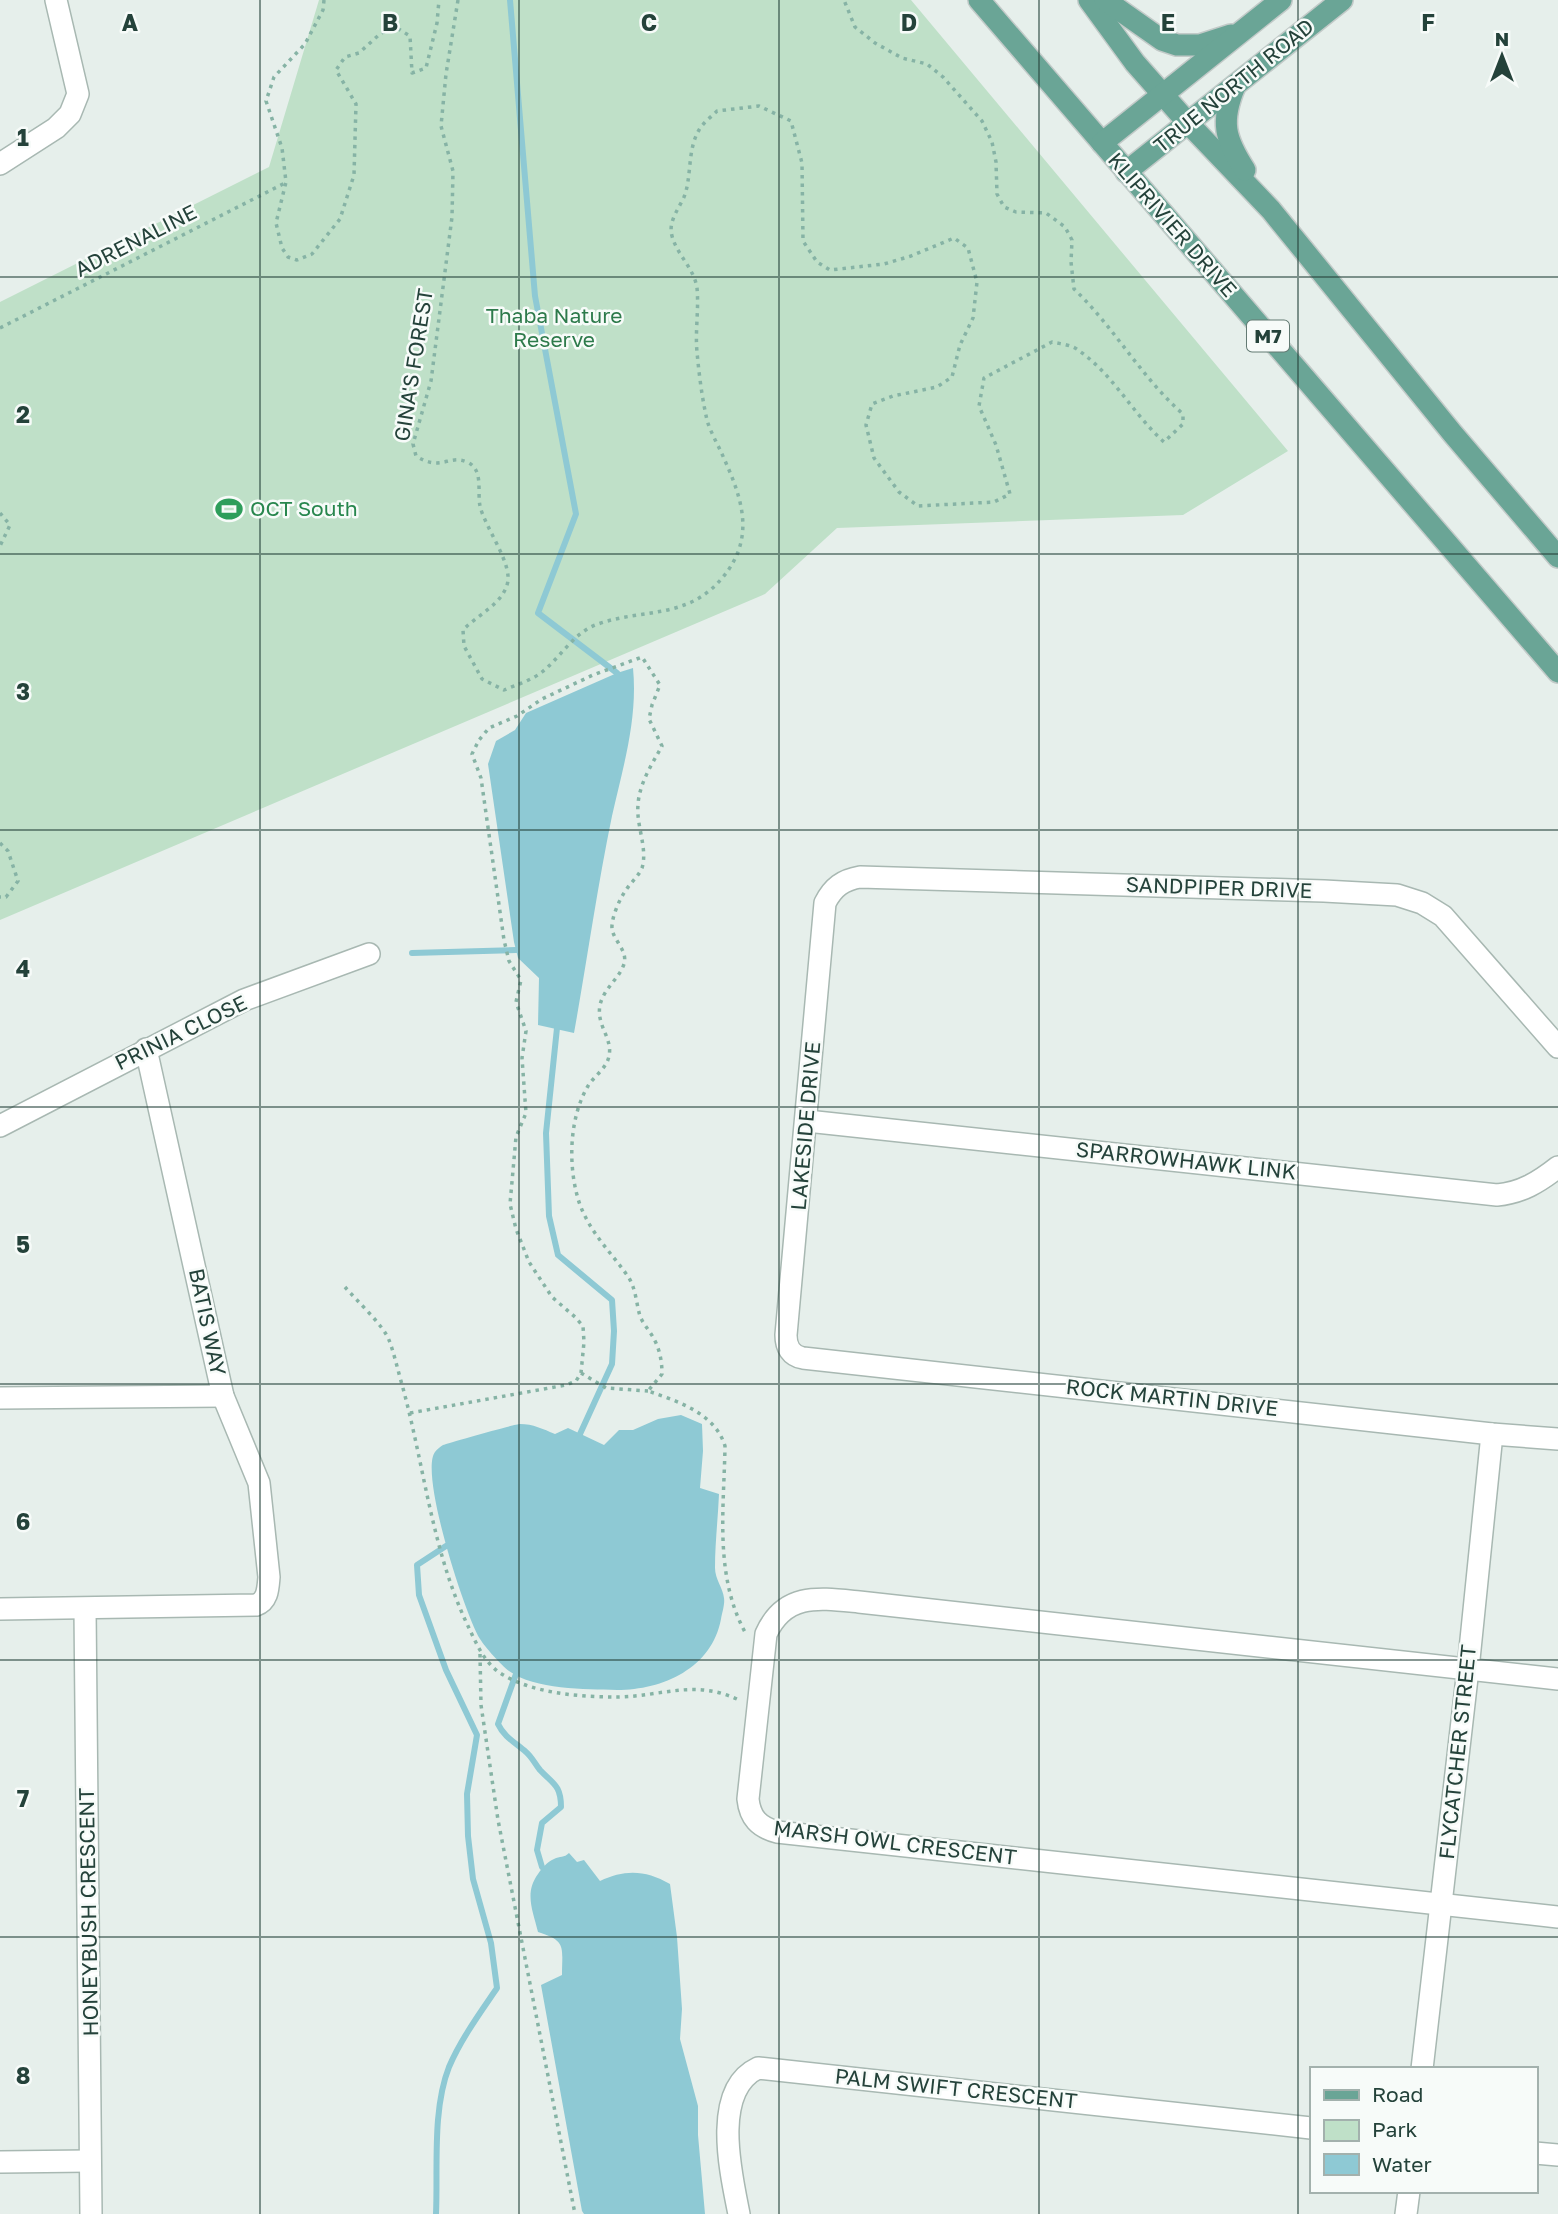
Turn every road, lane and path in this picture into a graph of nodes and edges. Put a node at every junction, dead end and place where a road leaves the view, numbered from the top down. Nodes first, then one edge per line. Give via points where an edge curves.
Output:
1 (56, 0) edge
2 (324, 0) edge
3 (439, 0) edge
4 (458, 0) edge
5 (844, 0) edge
6 (979, 0) edge
7 (1089, 0) edge
8 (1105, 0) edge
9 (1281, 0) edge
10 (1342, 0) edge
11 (1241, 33) junction
12 (1235, 84) junction
13 (1163, 95) junction
14 (1188, 123) junction
15 (1102, 143) junction
16 (0, 164) edge
17 (1126, 172) junction
18 (286, 182) junction
19 (1271, 210) junction
20 (0, 328) edge
21 (0, 513) edge
22 (0, 546) edge
23 (1558, 557) edge
24 (1558, 672) edge
25 (0, 843) edge
26 (0, 897) edge
27 (825, 902) joint
28 (369, 954) dead end
29 (1558, 1047) edge
30 (146, 1049) junction
31 (807, 1121) junction
32 (0, 1126) edge
33 (1558, 1167) edge
34 (345, 1287) dead end
35 (788, 1350) joint
36 (581, 1373) junction
37 (648, 1391) junction
38 (223, 1396) junction
39 (0, 1398) edge
40 (410, 1413) junction
41 (1492, 1434) junction
42 (1558, 1439) edge
43 (0, 1609) edge
44 (85, 1609) junction
45 (480, 1653) junction
46 (762, 1654) junction
47 (1468, 1669) junction
48 (1558, 1679) edge
49 (756, 1709) junction
50 (1441, 1904) junction
51 (1558, 1917) edge
52 (1422, 2067) edge
53 (1310, 2128) edge
54 (1537, 2153) edge
55 (1558, 2155) edge
56 (90, 2161) junction
57 (0, 2162) edge
58 (1409, 2193) edge
59 (91, 2214) edge
60 (575, 2214) edge
61 (739, 2214) edge
62 (1406, 2214) edge

1 - 16 street via 78,94 71,114 56,128
2 - 18 path via 305,44 274,77 266,102 282,148
3 - 18 path via 426,68 412,73 410,36 397,28 345,57 336,69 356,104 354,175 340,219 312,254 297,260 282,248 276,223
4 - 5 path, GINA'S FOREST via 441,126 453,171 452,217 431,381 413,444 416,456 428,463 466,461 479,478 480,505 506,561 509,581 503,597 463,630 464,646 482,679 504,690 541,673 566,646 596,624 682,606 704,596 739,552 742,508 707,422 697,352 697,287 671,234 698,131 717,111 759,106 791,121 802,163 803,240 817,262 830,270 884,264 954,238 968,248 977,282 973,318 952,377 937,387 873,404 866,425 874,458 899,492 918,506 994,502 1010,494 979,406 984,378 1052,342 1076,348 1164,442 1183,424 1183,414 1160,394 1095,309 1074,289 1072,240 1065,227 1046,213 1004,207 997,194 992,142 982,121 928,64 902,58 855,27
6 - 15 main road, KLIPRIVIER DRIVE / M7
7 - 13 main road
8 - 11 main road via 1177,45 1200,45
9 - 11 main road, TRUE NORTH ROAD
10 - 12 main road, TRUE NORTH ROAD
11 - 13 main road, TRUE NORTH ROAD
12 - 14 main road, TRUE NORTH ROAD
12 - 19 main road via 1226,112 1228,136
13 - 14 main road
13 - 15 main road, TRUE NORTH ROAD
14 - 17 main road, TRUE NORTH ROAD
14 - 19 main road
15 - 17 main road, KLIPRIVIER DRIVE / M7
17 - 24 main road, KLIPRIVIER DRIVE / M7
18 - 20 path, ADRENALINE
19 - 23 main road
21 - 22 path via 10,525
25 - 26 path via 18,881 6,897
27 - 29 street, SANDPIPER DRIVE via 842,882 860,877 1310,890 1405,897 1443,916
27 - 31 street, LAKESIDE DRIVE
28 - 30 street, PRINIA CLOSE via 244,1000
30 - 32 street, PRINIA CLOSE
30 - 38 street, BATIS WAY
31 - 33 street, SPARROWHAWK LINK via 1497,1195 1529,1187
31 - 35 street, LAKESIDE DRIVE
34 - 40 path via 388,1337
35 - 41 street, ROCK MARTIN DRIVE via 811,1360
36 - 37 path via 606,1388
36 - 37 path via 583,1326 552,1297 529,1262 510,1204 516,1138 526,1113 522,1058 526,1031 516,1002 521,980 509,961 504,940 481,778 472,754 489,728 542,699 642,657 660,685 649,719 662,746 646,774 638,804 643,866 625,891 612,929 625,956 600,1006 600,1024 610,1052 580,1102 572,1175 577,1198 594,1232 629,1278 641,1317 662,1359 662,1374
36 - 40 path via 566,1385
37 - 46 path via 707,1419 722,1437 725,1577 732,1607
38 - 39 street
38 - 44 street, BATIS WAY via 258,1483 269,1577 263,1601 256,1605
40 - 45 path via 433,1525 459,1609
41 - 42 street, ROCK MARTIN DRIVE
41 - 47 street, FLYCATCHER STREET
43 - 44 street
44 - 56 street, HONEYBUSH CRESCENT
45 - 49 path via 499,1673 529,1686 568,1694 620,1697 703,1689
45 - 60 path via 481,1705 498,1820
46 - 47 street, MARSH OWL CRESCENT via 766,1634 778,1615 799,1602 822,1599
46 - 49 street, MARSH OWL CRESCENT
47 - 48 street, MARSH OWL CRESCENT
47 - 50 street, FLYCATCHER STREET
49 - 50 street, MARSH OWL CRESCENT via 748,1799 754,1820 764,1828
50 - 51 street
50 - 52 street, FLYCATCHER STREET
53 - 61 street, PALM SWIFT CRESCENT via 758,2068 739,2083 731,2111 728,2147
54 - 55 street
56 - 57 street
56 - 59 street, HONEYBUSH CRESCENT
58 - 62 street

